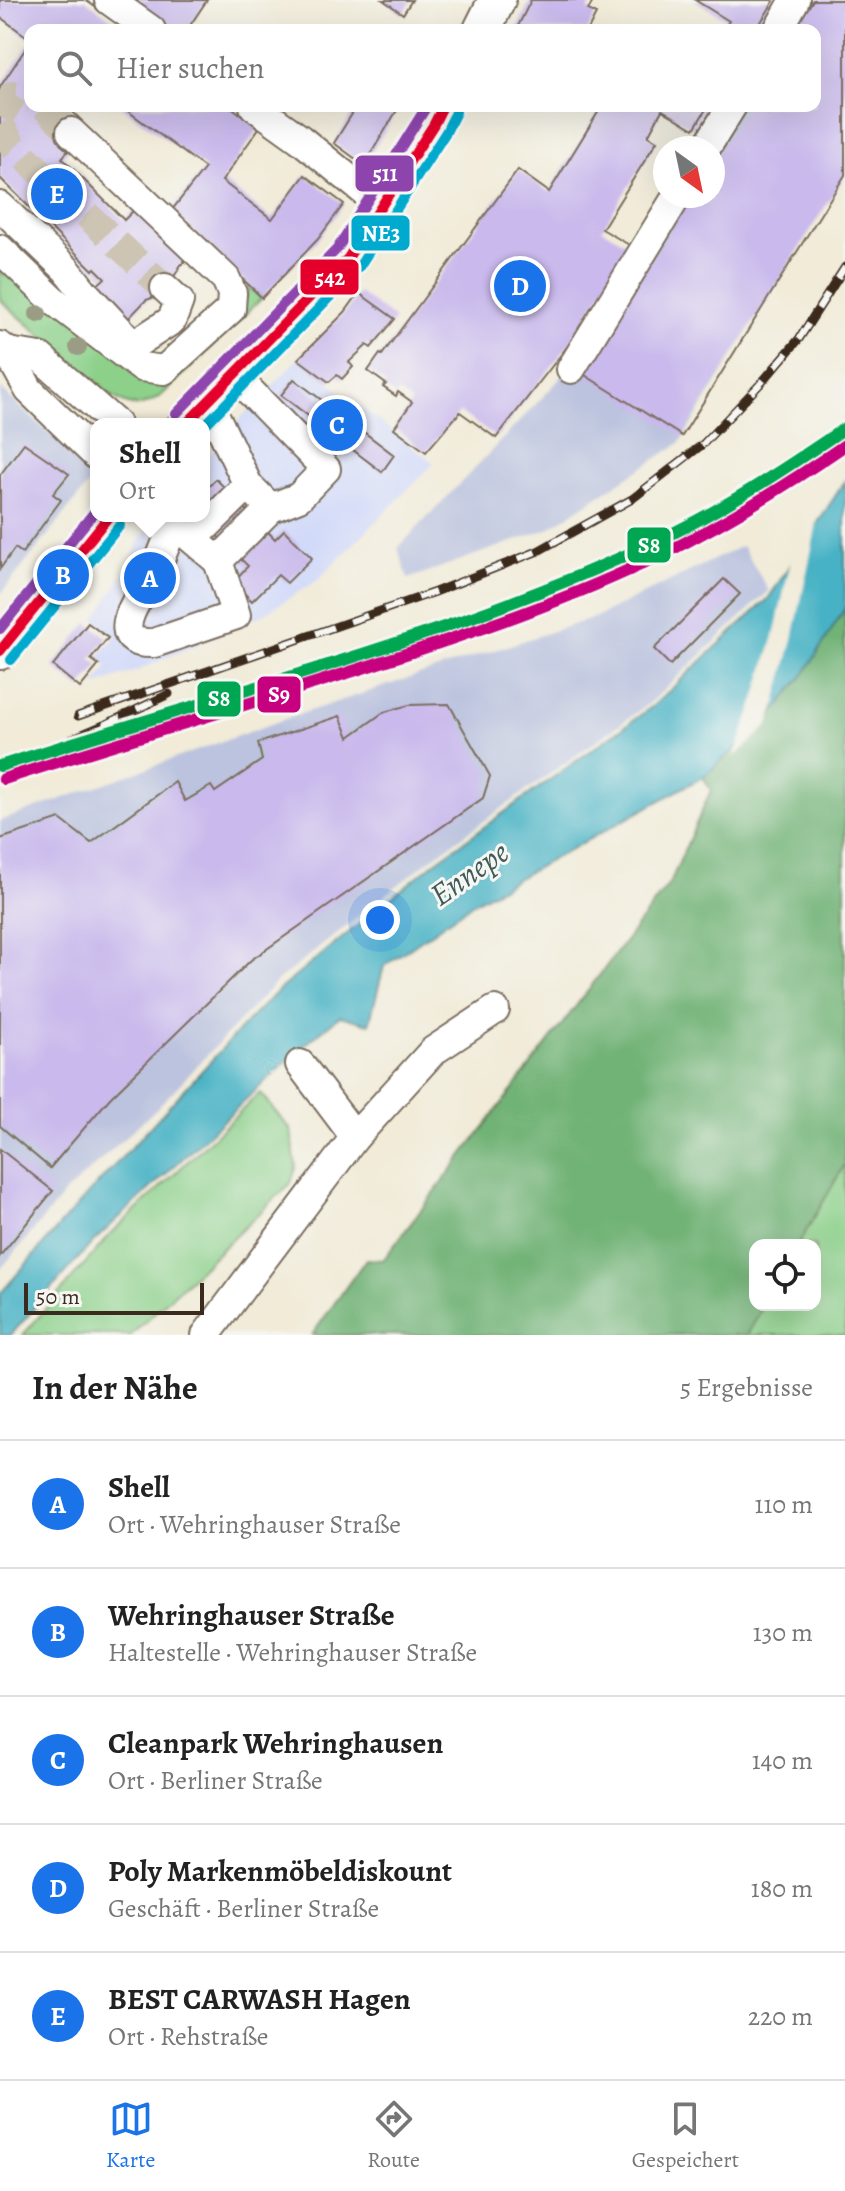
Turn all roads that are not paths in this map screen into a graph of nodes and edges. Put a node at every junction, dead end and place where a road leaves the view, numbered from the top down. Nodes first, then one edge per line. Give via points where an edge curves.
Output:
1 (109, 0) edge
2 (497, 0) edge
3 (795, 0) edge
4 (143, 24) edge
5 (485, 24) edge
6 (781, 24) edge
7 (262, 112) edge
8 (440, 112) edge
9 (728, 112) edge
10 (71, 132) tunnel mouth
11 (713, 136) edge
12 (381, 205) junction
13 (0, 206) edge
14 (670, 208) edge
15 (0, 249) edge
16 (165, 288) tunnel mouth
17 (4, 349) edge
18 (571, 369) dead end
19 (234, 375) junction
20 (197, 413) edge
21 (109, 418) edge
22 (210, 431) edge
23 (90, 449) edge
24 (248, 485) junction
25 (210, 507) edge
26 (271, 508) junction
27 (104, 522) edge
28 (177, 526) edge
29 (160, 559) tunnel mouth
30 (218, 561) junction
31 (134, 605) tunnel mouth
32 (0, 651) edge
33 (495, 1010) dead end
34 (300, 1064) dead end
35 (355, 1137) junction
36 (206, 1335) edge

1 - 4 street
2 - 5 main road
3 - 6 street
7 - 12 street
8 - 12 main road
9 - 11 street
10 - 15 street via 226,279 231,309 164,370 141,367 53,300
12 - 19 main road via 348,258
13 - 16 street via 129,340 140,341 172,320 179,301
14 - 18 street
17 - 21 street via 40,357
17 - 23 street via 29,390
19 - 20 main road
19 - 26 street via 326,469 299,497
22 - 24 street
24 - 25 street
24 - 26 street
26 - 30 street
27 - 32 main road
28 - 29 street
28 - 30 street
30 - 31 street via 236,615 142,644 126,628
33 - 35 street via 433,1051
34 - 35 street
35 - 36 street

